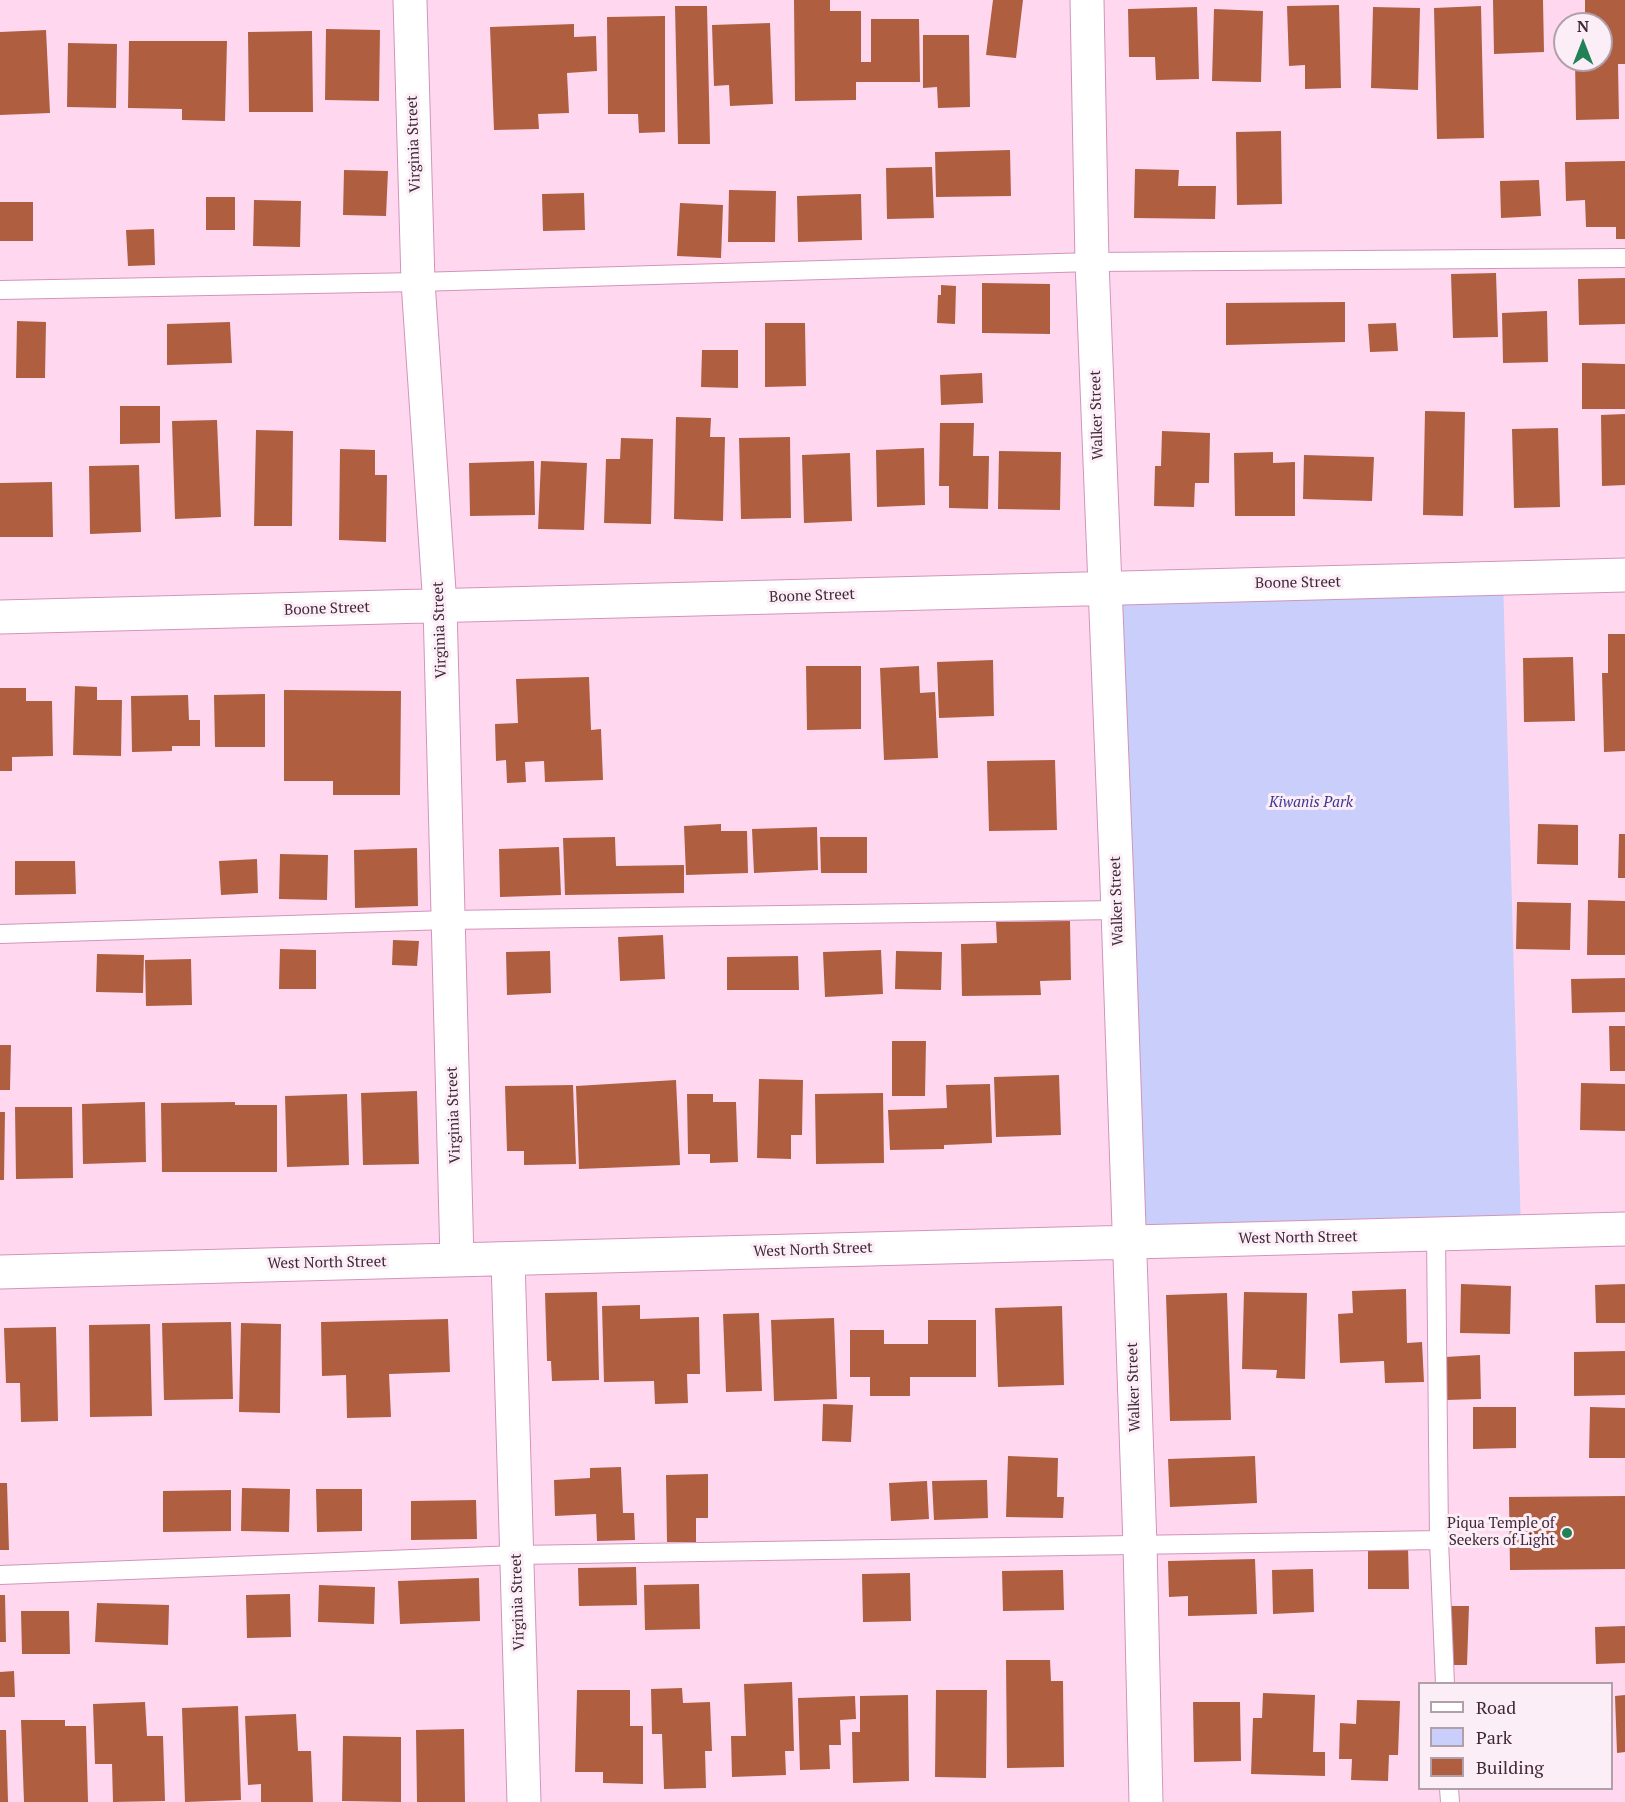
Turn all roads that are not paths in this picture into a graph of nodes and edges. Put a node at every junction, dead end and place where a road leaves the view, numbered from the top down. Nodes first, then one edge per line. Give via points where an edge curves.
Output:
1 (410, 0) edge
2 (1087, 0) edge
3 (1625, 258) edge
4 (1092, 262) junction
5 (418, 282) junction
6 (0, 290) edge
7 (1625, 575) edge
8 (1104, 588) junction
9 (441, 606) junction
10 (0, 617) edge
11 (1118, 910) junction
12 (448, 920) junction
13 (0, 934) edge
14 (1625, 1229) edge
15 (1436, 1234) junction
16 (1129, 1242) junction
17 (508, 1258) junction
18 (457, 1260) junction
19 (0, 1272) edge
20 (1439, 1540) junction
21 (1140, 1545) junction
22 (517, 1555) junction
23 (0, 1575) edge
24 (1445, 1682) edge
25 (524, 1802) edge
26 (1146, 1802) edge

1 - 5 street, Virginia Street
2 - 4 street, Walker Street
3 - 4 lane
4 - 5 lane
4 - 8 street, Walker Street
5 - 6 lane
5 - 9 street, Virginia Street
7 - 8 street, Boone Street
8 - 9 street, Boone Street
8 - 11 street, Walker Street
9 - 10 street, Boone Street
9 - 12 street, Virginia Street
11 - 12 lane
11 - 16 street, Walker Street
12 - 13 lane
12 - 18 street, Virginia Street
14 - 15 street, West North Street
15 - 16 street, West North Street
15 - 20 lane
16 - 17 street, West North Street
16 - 21 street, Walker Street
17 - 18 street, West North Street
17 - 22 street, Virginia Street
18 - 19 street, West North Street
20 - 21 lane
20 - 24 lane
21 - 22 lane
21 - 26 street, Walker Street
22 - 23 lane
22 - 25 street, Virginia Street

